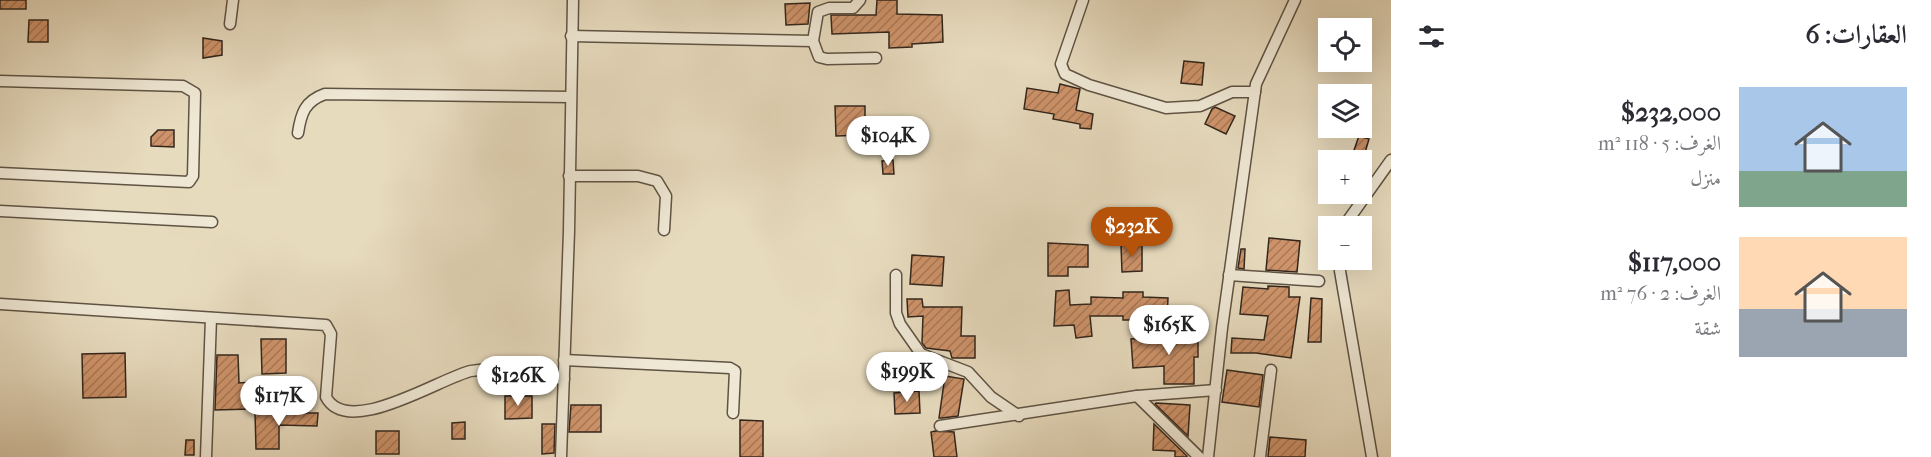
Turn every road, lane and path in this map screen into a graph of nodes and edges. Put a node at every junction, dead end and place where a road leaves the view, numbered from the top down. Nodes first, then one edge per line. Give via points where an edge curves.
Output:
1 (233, 0) edge
2 (573, 0) edge
3 (860, 0) edge
4 (1083, 0) edge
5 (1295, 0) edge
6 (230, 24) dead end
7 (571, 36) junction
8 (813, 41) junction
9 (876, 58) dead end
10 (0, 81) edge
11 (1255, 92) junction
12 (570, 96) junction
13 (297, 133) dead end
14 (1391, 160) edge
15 (0, 173) edge
16 (569, 176) junction
17 (0, 211) edge
18 (1351, 216) edge
19 (212, 222) dead end
20 (664, 230) dead end
21 (1340, 270) edge
22 (896, 275) dead end
23 (1229, 275) junction
24 (1319, 281) dead end
25 (0, 304) edge
26 (211, 318) junction
27 (564, 360) junction
28 (1271, 370) dead end
29 (564, 379) junction
30 (1216, 390) junction
31 (1137, 396) junction
32 (734, 413) dead end
33 (1019, 416) junction
34 (940, 426) dead end
35 (206, 457) edge
36 (561, 457) edge
37 (1199, 457) edge
38 (1208, 457) edge
39 (1260, 457) edge
40 (1372, 457) edge

1 - 6 street
2 - 7 street
3 - 8 street via 853,8 818,12
4 - 11 street via 1061,64 1065,74 1166,108 1200,106 1232,92
5 - 11 street
7 - 8 street
7 - 12 street
8 - 9 street via 819,57
10 - 15 street via 183,86 195,93 193,176 189,182
11 - 23 street
12 - 13 street via 325,94 307,104 300,115
12 - 16 street
14 - 18 street
16 - 20 street via 638,176 657,181 666,196
16 - 27 street
17 - 19 street
21 - 40 street
22 - 33 street via 896,313 921,354 969,372 991,397
23 - 24 street
23 - 30 street
25 - 26 street
26 - 29 street via 329,327 326,397 334,407 346,410 398,402 471,371
26 - 35 street
27 - 29 street
27 - 32 street via 730,368 735,371
28 - 39 street
29 - 36 street
30 - 31 street
30 - 38 street
31 - 33 street
31 - 37 street
33 - 34 street

